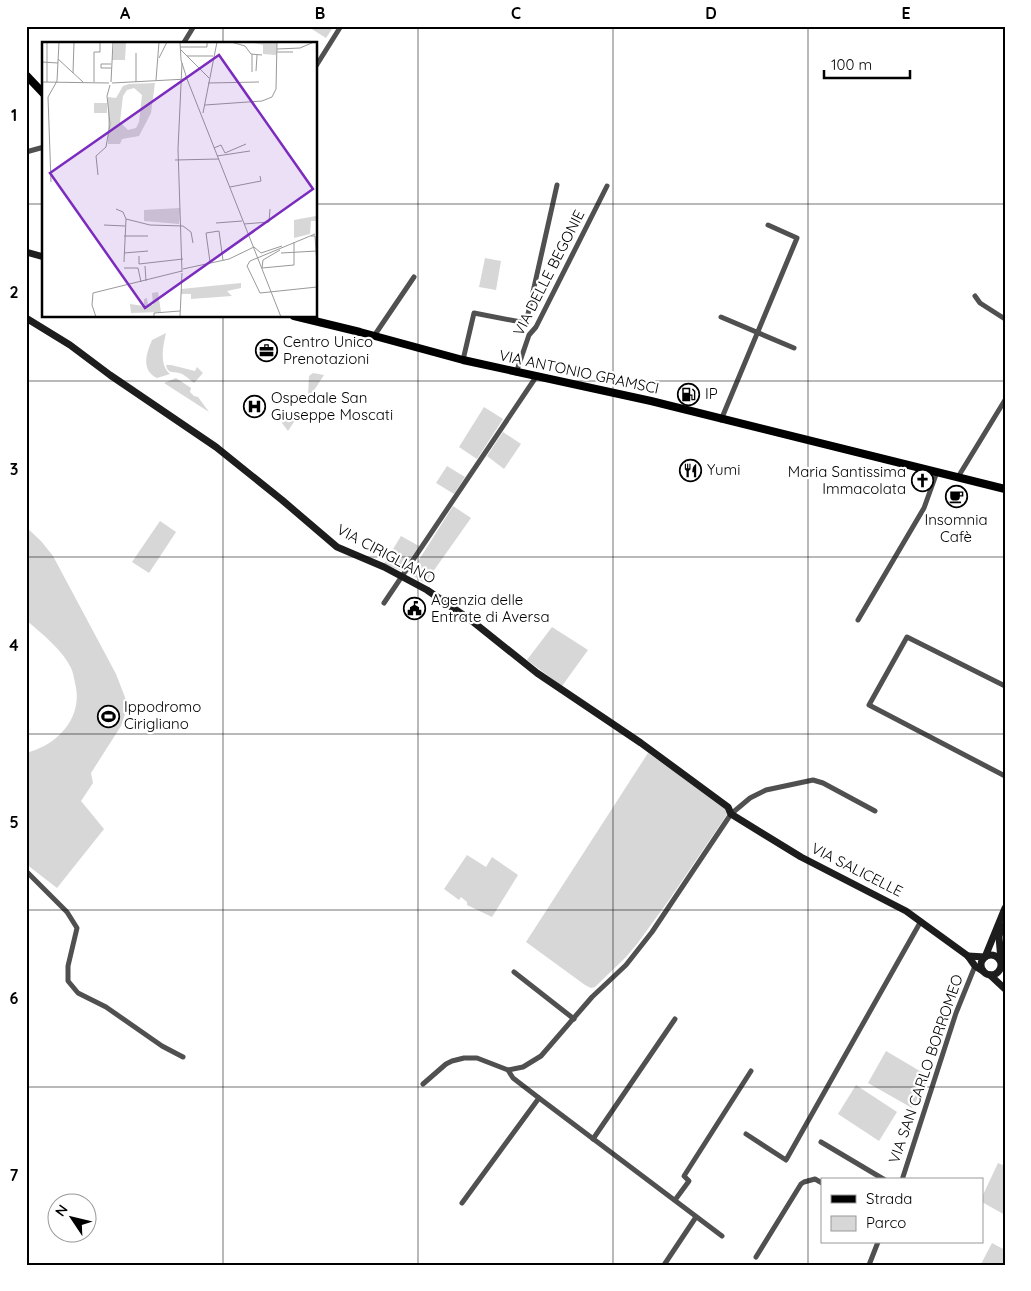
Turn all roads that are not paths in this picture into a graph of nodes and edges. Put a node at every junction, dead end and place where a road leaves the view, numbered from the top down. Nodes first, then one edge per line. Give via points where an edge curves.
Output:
1 (194, 26) edge
2 (342, 26) edge
3 (183, 42) edge
4 (318, 63) edge
5 (26, 75) edge
6 (42, 92) edge
7 (42, 148) edge
8 (26, 152) edge
9 (557, 185) dead end
10 (607, 186) dead end
11 (768, 225) dead end
12 (26, 252) edge
13 (42, 256) edge
14 (414, 277) dead end
15 (975, 296) dead end
16 (721, 317) dead end
17 (26, 318) edge
18 (302, 318) edge
19 (1005, 319) edge
20 (758, 332) junction
21 (374, 336) junction
22 (794, 348) dead end
23 (463, 360) junction
24 (516, 373) junction
25 (536, 377) junction
26 (1005, 400) edge
27 (721, 420) junction
28 (936, 472) junction
29 (958, 478) junction
30 (1005, 489) edge
31 (403, 577) junction
32 (384, 603) dead end
33 (858, 620) dead end
34 (1005, 686) edge
35 (1005, 776) edge
36 (874, 812) dead end
37 (731, 814) junction
38 (26, 871) edge
39 (1004, 911) edge
40 (921, 921) junction
41 (968, 956) junction
42 (985, 957) junction
43 (1002, 964) junction
44 (975, 966) junction
45 (514, 972) dead end
46 (987, 973) junction
47 (1005, 975) edge
48 (1005, 989) edge
49 (574, 1018) junction
50 (675, 1019) dead end
51 (183, 1057) dead end
52 (508, 1070) junction
53 (750, 1071) dead end
54 (424, 1084) dead end
55 (538, 1098) junction
56 (746, 1134) dead end
57 (592, 1140) junction
58 (821, 1142) dead end
59 (882, 1178) edge
60 (903, 1178) edge
61 (821, 1182) edge
62 (674, 1200) junction
63 (462, 1203) dead end
64 (696, 1217) junction
65 (722, 1236) dead end
66 (877, 1244) edge
67 (756, 1257) dead end
68 (664, 1265) edge
69 (869, 1265) edge

1 - 3 street
2 - 4 street
5 - 6 main road
7 - 8 street
9 - 23 street via 526,322 474,313
10 - 24 street, VIA DELLE BEGONIE via 529,335
11 - 20 street via 797,238
12 - 13 street
14 - 21 street
15 - 19 street via 980,303
16 - 20 street
17 - 31 street, VIA CIRIGLIANO via 216,447 337,547
18 - 21 main road, VIA ANTONIO GRAMSCI
20 - 22 street
20 - 27 street
21 - 23 main road, VIA ANTONIO GRAMSCI
23 - 24 main road, VIA ANTONIO GRAMSCI
24 - 25 main road, VIA ANTONIO GRAMSCI
25 - 27 main road, VIA ANTONIO GRAMSCI via 651,401
25 - 31 street
26 - 29 street
27 - 28 main road, VIA ANTONIO GRAMSCI
28 - 29 main road, VIA ANTONIO GRAMSCI
28 - 33 street via 924,508
29 - 30 main road, VIA ANTONIO GRAMSCI
31 - 32 street
31 - 37 street, VIA CIRIGLIANO via 472,621 537,673 641,743 728,807
34 - 35 street via 907,637 869,706
36 - 37 street via 813,780 766,790
37 - 40 street, VIA SALICELLE via 793,852
37 - 49 street via 652,932
38 - 51 street via 68,912 77,928 68,966 68,981 78,993 106,1007
39 - 42 street
39 - 43 street via 1000,937
40 - 41 street, VIA SALICELLE
40 - 56 street via 786,1160
41 - 42 street
41 - 44 street
42 - 43 street via 994,955
42 - 46 street via 981,966
43 - 46 street via 996,974
43 - 47 street
44 - 46 street
44 - 60 street, VIA SAN CARLO BORROMEO via 956,1013
45 - 49 street
46 - 48 street
49 - 52 street via 541,1056 523,1068
50 - 57 street
52 - 54 street via 477,1058 464,1058 446,1064
52 - 55 street
53 - 62 street via 684,1176 689,1181
55 - 57 street
55 - 63 street
57 - 62 street
58 - 59 street
61 - 67 street via 815,1179 801,1184
62 - 64 street
64 - 65 street
64 - 68 street
66 - 69 street

